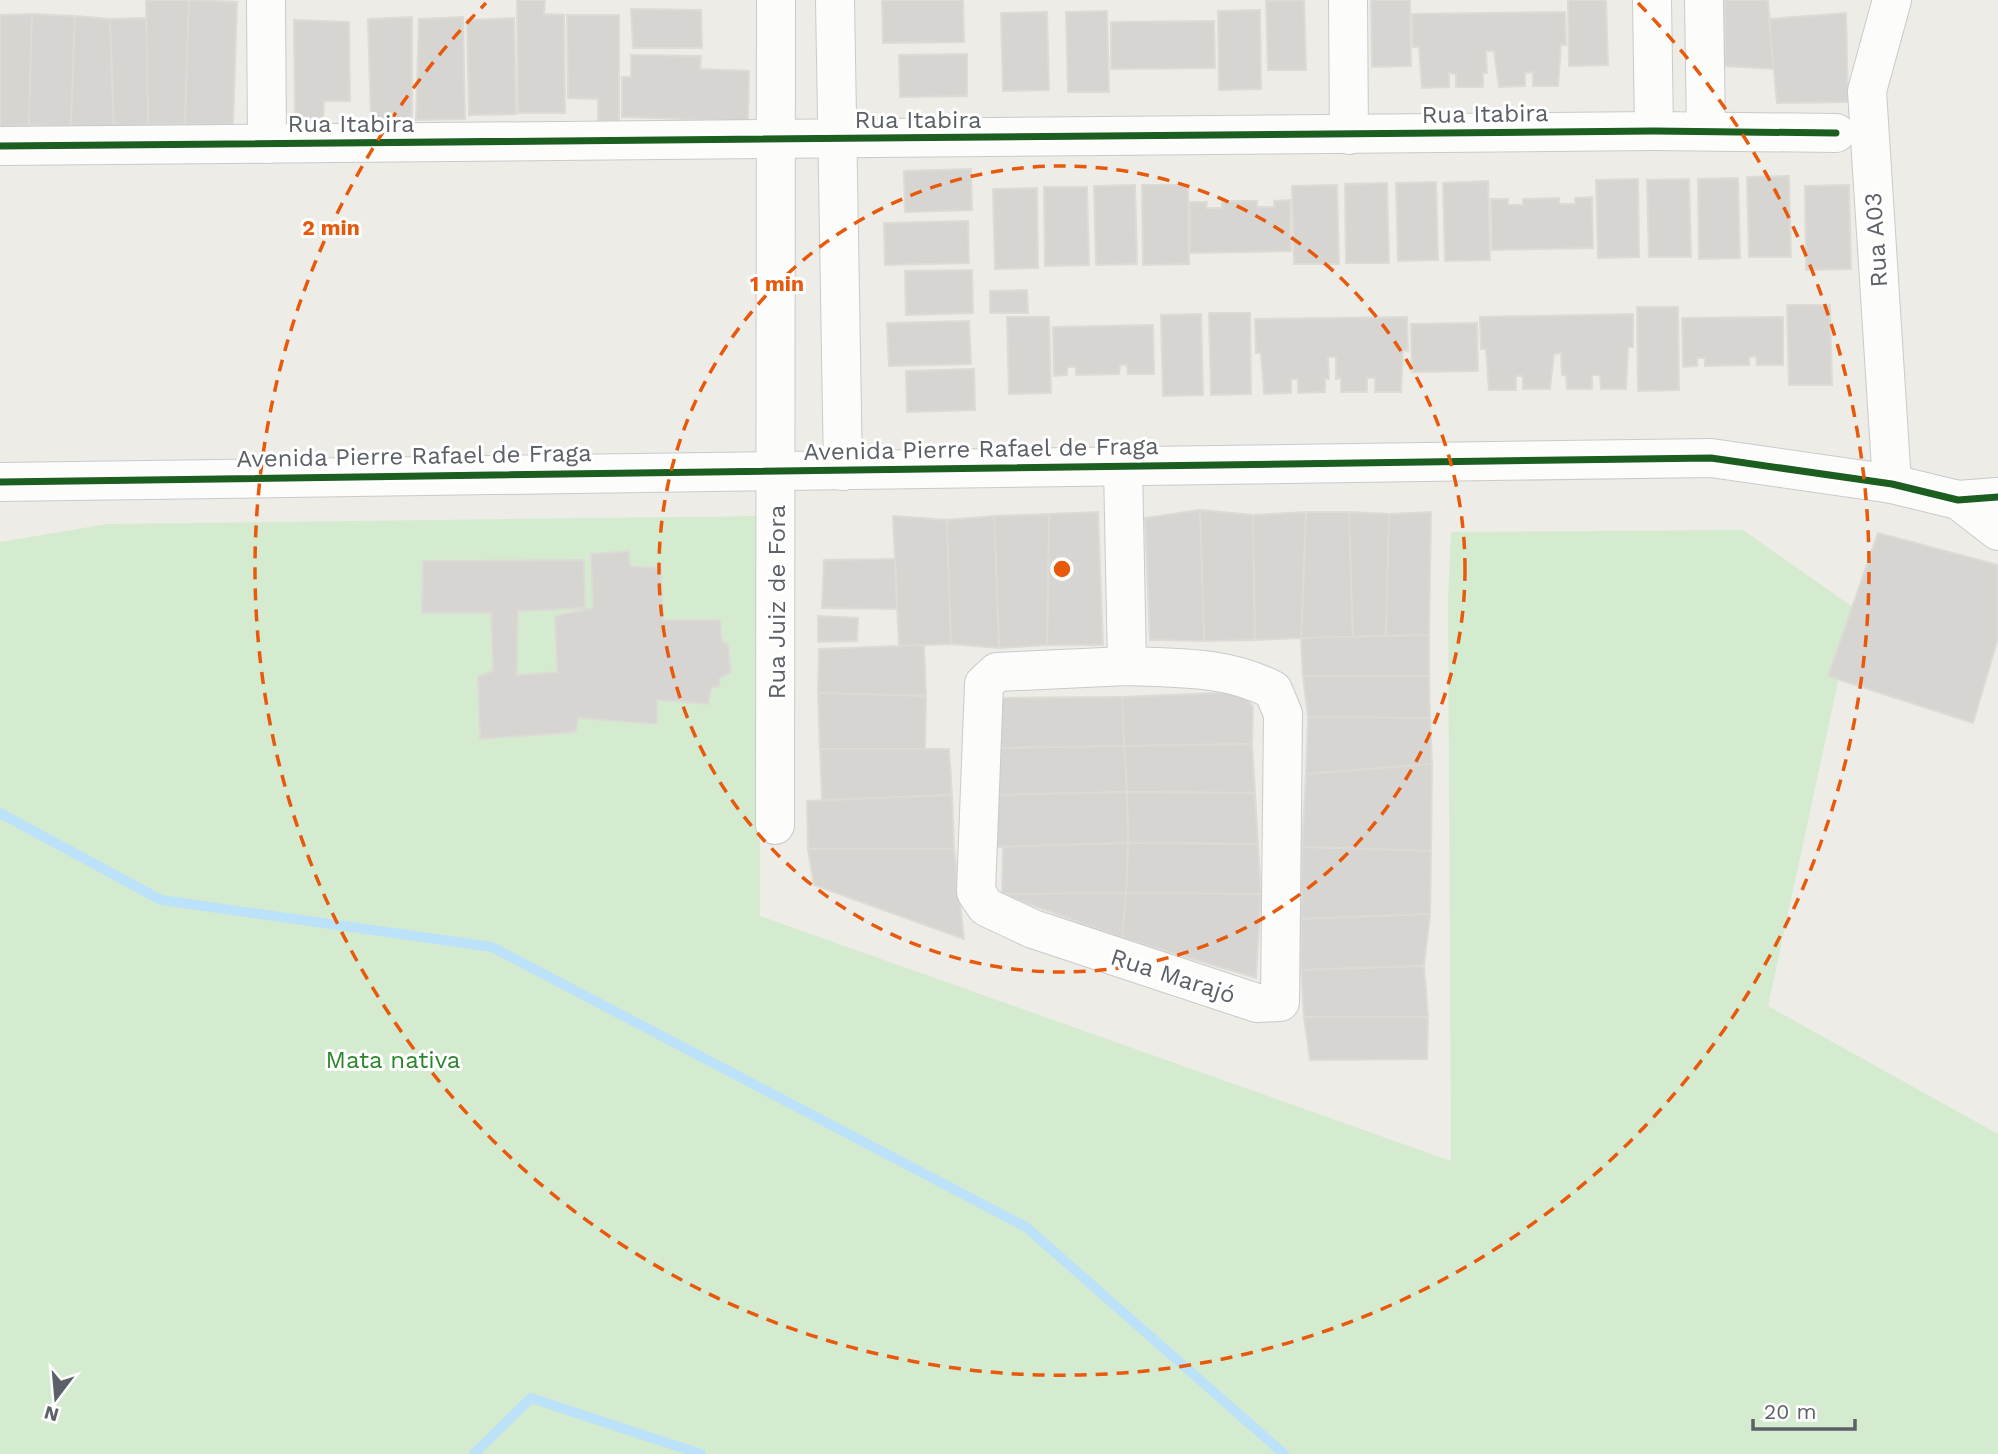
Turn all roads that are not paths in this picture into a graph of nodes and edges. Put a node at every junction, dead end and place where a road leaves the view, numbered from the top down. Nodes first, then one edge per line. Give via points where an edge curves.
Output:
1 (266, 0) edge
2 (776, 0) edge
3 (835, 0) edge
4 (1348, 0) edge
5 (1652, 0) edge
6 (1704, 0) edge
7 (1892, 0) edge
8 (1654, 131) junction
9 (1706, 131) junction
10 (1836, 133) dead end
11 (1349, 135) junction
12 (838, 139) junction
13 (776, 140) junction
14 (267, 144) junction
15 (0, 146) edge
16 (1123, 466) junction
17 (778, 470) junction
18 (843, 471) junction
19 (0, 482) edge
20 (1892, 484) junction
21 (1998, 497) edge
22 (1958, 500) junction
23 (1998, 531) edge
24 (1128, 666) junction
25 (775, 825) dead end

1 - 14 street
2 - 13 street, Rua Juiz de Fora
3 - 12 street
4 - 11 street
5 - 8 street
6 - 9 street
7 - 20 street, Rua A03 via 1867,91
8 - 9 street, Rua Itabira
8 - 11 street, Rua Itabira
9 - 10 street, Rua Itabira
11 - 12 street, Rua Itabira
12 - 13 street, Rua Itabira
12 - 18 street
13 - 14 street, Rua Itabira
13 - 17 street, Rua Juiz de Fora
14 - 15 street, Rua Itabira
16 - 18 street, Avenida Pierre Rafael de Fraga
16 - 20 street, Avenida Pierre Rafael de Fraga via 1711,458
16 - 24 street
17 - 18 street, Avenida Pierre Rafael de Fraga
17 - 19 street, Avenida Pierre Rafael de Fraga
17 - 25 street, Rua Juiz de Fora
20 - 22 street, Avenida Pierre Rafael de Fraga
21 - 22 street
22 - 23 street
24 - 24 street, Rua Marajó via 998,671 984,684 976,891 986,907 1033,929 1256,1003 1280,1002 1283,714 1273,690 1223,671

